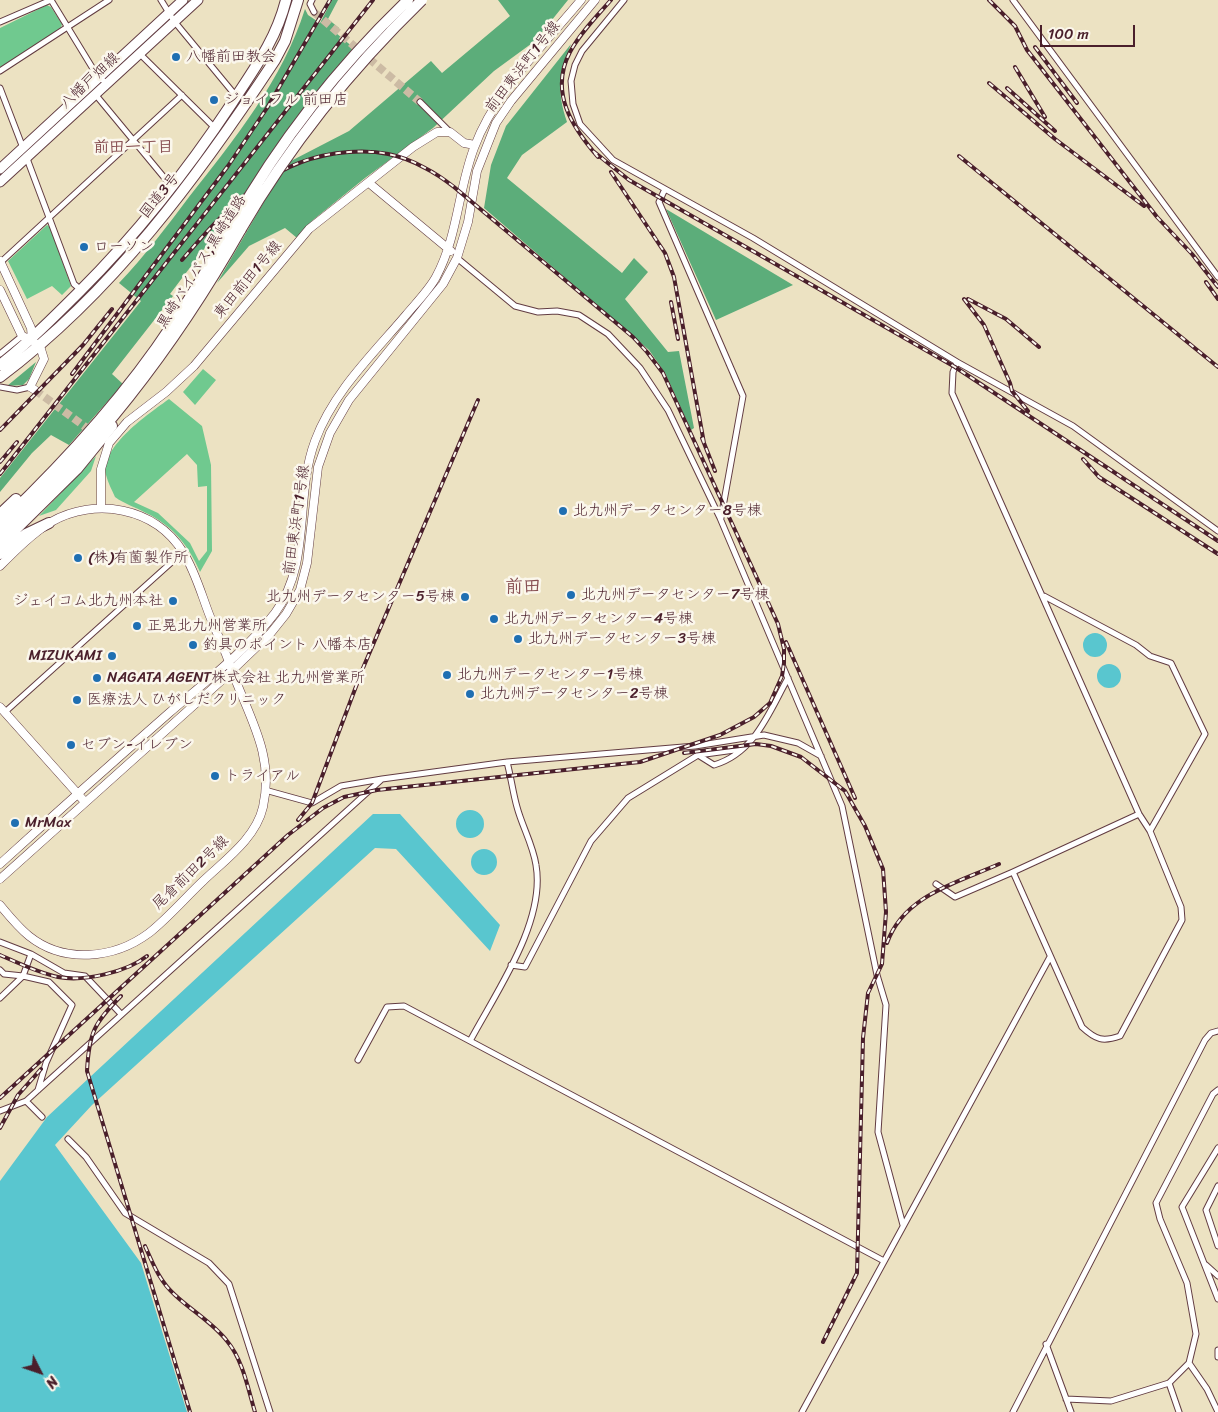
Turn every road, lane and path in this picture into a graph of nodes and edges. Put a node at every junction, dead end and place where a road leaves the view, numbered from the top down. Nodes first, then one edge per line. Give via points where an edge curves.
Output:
1 (109, 0) edge
2 (160, 0) edge
3 (183, 0) edge
4 (198, 0) edge
5 (286, 0) edge
6 (298, 0) edge
7 (312, 0) edge
8 (408, 0) edge
9 (422, 0) edge
10 (581, 0) edge
11 (594, 0) edge
12 (624, 0) edge
13 (1013, 0) edge
14 (314, 12) tunnel mouth
15 (168, 13) junction
16 (174, 21) junction
17 (0, 22) edge
18 (67, 28) junction
19 (140, 54) junction
20 (0, 71) edge
21 (98, 77) junction
22 (107, 84) junction
23 (0, 88) edge
24 (95, 94) junction
25 (182, 95) junction
26 (237, 96) junction
27 (420, 102) tunnel mouth
28 (215, 128) junction
29 (450, 132) junction
30 (133, 140) junction
31 (474, 145) junction
32 (22, 148) junction
33 (27, 158) junction
34 (0, 169) edge
35 (0, 182) edge
36 (369, 183) junction
37 (173, 187) junction
38 (665, 189) junction
39 (50, 217) junction
40 (237, 226) junction
41 (449, 249) junction
42 (457, 258) junction
43 (0, 262) edge
44 (1218, 276) edge
45 (0, 290) edge
46 (81, 290) junction
47 (31, 341) junction
48 (0, 354) edge
49 (957, 362) junction
50 (0, 365) edge
51 (0, 377) edge
52 (0, 387) edge
53 (32, 389) joint
54 (95, 425) junction
55 (101, 506) junction
56 (0, 514) edge
57 (720, 518) junction
58 (49, 523) junction
59 (0, 524) edge
60 (1218, 530) edge
61 (1, 541) edge
62 (183, 552) junction
63 (0, 554) edge
64 (0, 566) edge
65 (1043, 596) junction
66 (229, 660) junction
67 (232, 670) junction
68 (788, 678) junction
69 (3, 710) edge
70 (756, 736) junction
71 (742, 749) junction
72 (698, 755) junction
73 (821, 756) junction
74 (507, 762) junction
75 (382, 779) junction
76 (265, 790) junction
77 (78, 794) junction
78 (85, 802) junction
79 (1139, 814) junction
80 (1150, 832) junction
81 (0, 864) edge
82 (1013, 872) junction
83 (0, 879) edge
84 (936, 884) dead end
85 (0, 905) edge
86 (0, 942) edge
87 (31, 954) junction
88 (1050, 957) junction
89 (511, 965) junction
90 (0, 970) edge
91 (24, 976) junction
92 (0, 998) edge
93 (121, 1014) junction
94 (1218, 1031) edge
95 (470, 1041) junction
96 (358, 1060) dead end
97 (38, 1090) junction
98 (1218, 1090) edge
99 (26, 1101) junction
100 (0, 1112) edge
101 (42, 1117) dead end
102 (68, 1139) dead end
103 (1218, 1148) edge
104 (1218, 1186) edge
105 (903, 1225) junction
106 (1218, 1246) edge
107 (884, 1261) junction
108 (1205, 1265) junction
109 (1218, 1276) edge
110 (1218, 1299) edge
111 (1046, 1344) junction
112 (1218, 1350) edge
113 (1218, 1357) edge
114 (1190, 1363) junction
115 (1169, 1383) junction
116 (1066, 1399) junction
117 (270, 1412) edge
118 (802, 1412) edge
119 (1012, 1412) edge
120 (1071, 1412) edge
121 (1179, 1412) edge
122 (1218, 1412) edge

1 - 18 street
2 - 15 street
3 - 15 main road, 八幡戸畑線
4 - 16 main road, 八幡戸畑線
5 - 26 highway, 国道3号 via 267,51
6 - 47 highway, 国道3号 via 285,41 275,60 190,182 134,251
7 - 14 street via 310,4
8 - 40 highway, 黒崎バイパス;黒崎道路, bridge via 362,46 306,113 265,171
9 - 40 highway, 黒崎バイパス;黒崎道路, bridge via 329,99
10 - 31 street, 前田東浜町1号線 via 499,99
11 - 42 street, 前田東浜町1号線 via 496,123 477,171 468,222
12 - 38 street via 582,51 575,65 571,81 573,104 580,124 613,160
13 - 44 street
15 - 16 street
15 - 21 main road, 八幡戸畑線
16 - 19 main road, 八幡戸畑線
16 - 26 street
17 - 18 street via 51,0
18 - 20 street
18 - 21 street
19 - 22 main road, 八幡戸畑線
19 - 25 street
21 - 22 street
21 - 32 main road, 八幡戸畑線
22 - 24 main road, 八幡戸畑線
23 - 32 street
24 - 30 street
24 - 33 main road, 八幡戸畑線
25 - 28 street
25 - 30 street
26 - 28 highway, 国道3号
27 - 29 street
28 - 37 highway, 国道3号
29 - 31 street via 464,143
29 - 36 street, 東田前田1号線 via 437,132 413,147
30 - 37 street
30 - 39 street
31 - 41 street, 前田東浜町1号線
32 - 33 street
32 - 34 main road, 八幡戸畑線
33 - 35 main road, 八幡戸畑線
33 - 39 street
36 - 41 street
36 - 55 street, 東田前田1号線 via 309,229 194,366 107,442 101,469
37 - 46 highway, 国道3号 via 149,218
38 - 49 street via 753,238
38 - 57 street via 659,202 743,396
39 - 43 street
39 - 46 street via 74,284
40 - 54 highway, 黒崎バイパス;黒崎道路 via 172,326
40 - 61 highway, 黒崎バイパス;黒崎道路 via 200,299 156,364
41 - 42 street
41 - 66 street, 前田東浜町1号線 via 435,279 345,388 324,420 304,484 297,563 291,585 275,612
42 - 57 street via 515,306 538,312 579,315 608,334 640,368 668,410
42 - 67 street, 前田東浜町1号線 via 443,284 348,400 330,433 318,467 308,563 300,590 286,614
43 - 47 street via 30,328
45 - 47 street
46 - 47 highway, 国道3号
47 - 48 street
47 - 50 highway, 国道3号
47 - 51 highway, 国道3号
47 - 53 street via 44,360
49 - 60 street via 1073,426
49 - 65 street via 952,393
52 - 53 street
54 - 56 highway
54 - 59 highway, 黒崎バイパス;黒崎道路
55 - 58 street via 67,514
55 - 62 street, 尾倉前田2号線 via 148,520
57 - 68 street
58 - 63 highway via 26,534
58 - 64 street
62 - 66 street, 尾倉前田2号線
62 - 69 street
65 - 79 street
65 - 80 street via 1136,645 1150,656 1171,663 1205,734
66 - 67 street, 尾倉前田2号線
66 - 77 street, 前田東浜町1号線
67 - 76 street, 尾倉前田2号線 via 264,751
67 - 78 street, 前田東浜町1号線
68 - 70 street
68 - 73 street
69 - 77 street
70 - 71 street
70 - 73 street via 798,742
70 - 74 street via 688,747
71 - 72 street
71 - 72 street via 731,760 714,765
72 - 89 street via 628,798 611,815 591,841 525,967
73 - 105 street via 842,806 886,1005 878,1132
74 - 75 street
74 - 89 street via 536,864 538,887 534,910
75 - 76 street via 341,786 312,803
75 - 93 street
76 - 85 street, 尾倉前田2号線 via 262,809 246,839 149,933 128,946 92,955 56,950 28,935
77 - 78 street
77 - 81 street, 前田東浜町1号線
78 - 83 street, 前田東浜町1号線
79 - 80 street
79 - 82 street
80 - 88 street via 1181,907 1182,920 1120,1036 1106,1041 1095,1038 1082,1028
82 - 84 street via 955,897
82 - 88 street
86 - 87 street
87 - 91 street
87 - 93 street via 64,973 85,976
88 - 105 street
89 - 95 street
90 - 91 street via 4,974
91 - 92 street
91 - 97 street via 49,982 72,1005 46,1063
93 - 97 street
94 - 111 street via 1205,1040
95 - 96 street via 404,1006 387,1007
95 - 107 street
97 - 99 street
98 - 114 street via 1156,1203 1187,1283 1196,1334
99 - 100 street
99 - 101 street
102 - 117 street via 86,1157 125,1213 209,1263 229,1284
103 - 108 street via 1182,1207
104 - 106 street via 1206,1210
105 - 107 street
107 - 118 street
108 - 109 street
108 - 110 street
111 - 116 street
111 - 119 street
112 - 113 street
114 - 115 street
114 - 122 street
115 - 116 street via 1112,1401
115 - 121 street
116 - 120 street

